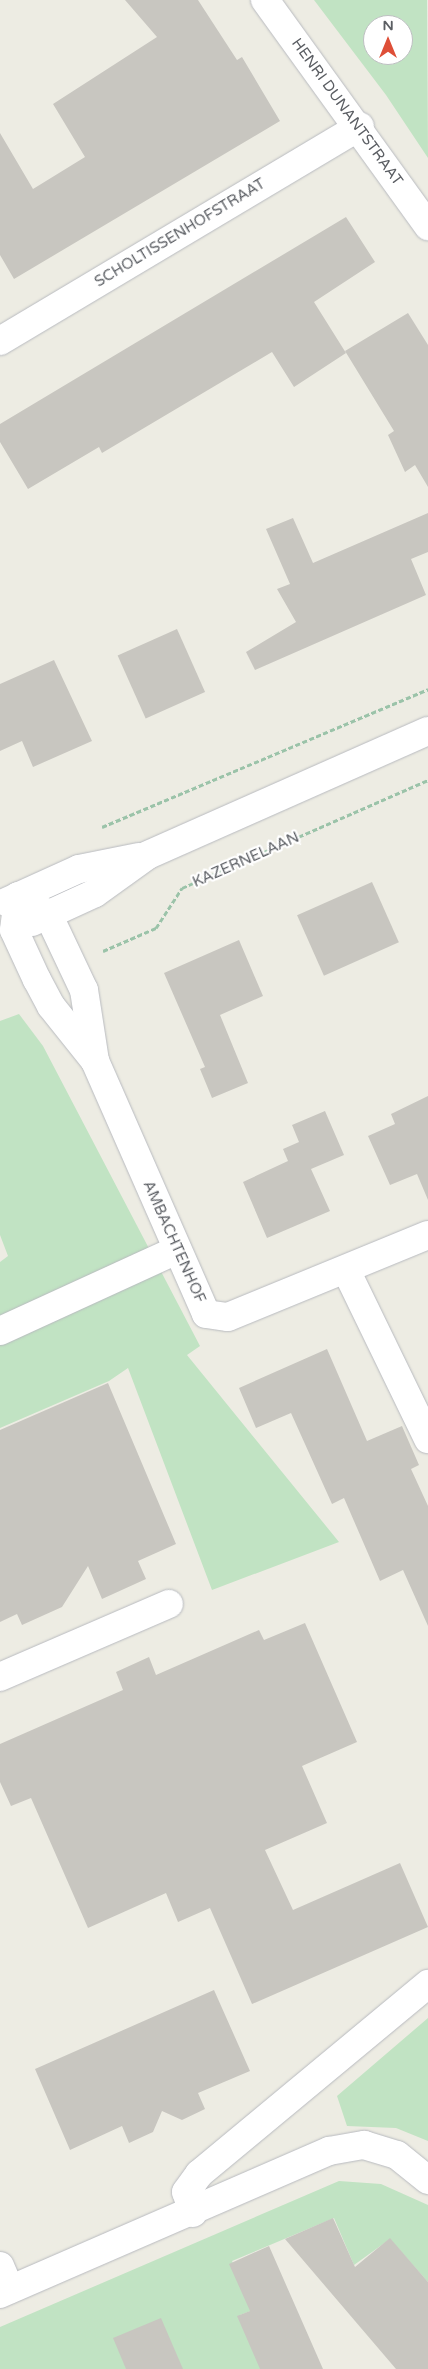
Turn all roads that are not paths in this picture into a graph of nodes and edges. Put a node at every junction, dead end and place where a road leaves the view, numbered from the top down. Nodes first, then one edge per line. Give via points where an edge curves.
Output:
1 (265, 0) edge
2 (360, 126) junction
3 (428, 226) edge
4 (0, 340) edge
5 (428, 731) edge
6 (148, 855) junction
7 (9, 900) edge
8 (48, 914) junction
9 (7, 933) edge
10 (95, 1060) junction
11 (428, 1234) edge
12 (177, 1250) junction
13 (347, 1272) junction
14 (0, 1331) edge
15 (428, 1439) edge
16 (169, 1604) dead end
17 (0, 1677) edge
18 (428, 1984) edge
19 (428, 2180) edge
20 (193, 2213) junction
21 (3, 2283) edge

1 - 2 street, HENRI DUNANTSTRAAT
2 - 3 street, HENRI DUNANTSTRAAT
2 - 4 street, SCHOLTISSENHOFSTRAAT
5 - 6 street
6 - 7 street via 79,868
6 - 8 street via 95,893
7 - 8 street
7 - 9 street
8 - 9 street
8 - 10 street, AMBACHTENHOF via 84,990
9 - 10 street, AMBACHTENHOF via 51,1006
10 - 12 street, AMBACHTENHOF
11 - 13 street, AMBACHTENHOF
12 - 13 street, AMBACHTENHOF via 206,1314 228,1317
12 - 14 street
13 - 15 street
16 - 17 street
18 - 20 street via 200,2174 186,2192
19 - 20 street via 397,2156 364,2145 328,2151
20 - 21 street

